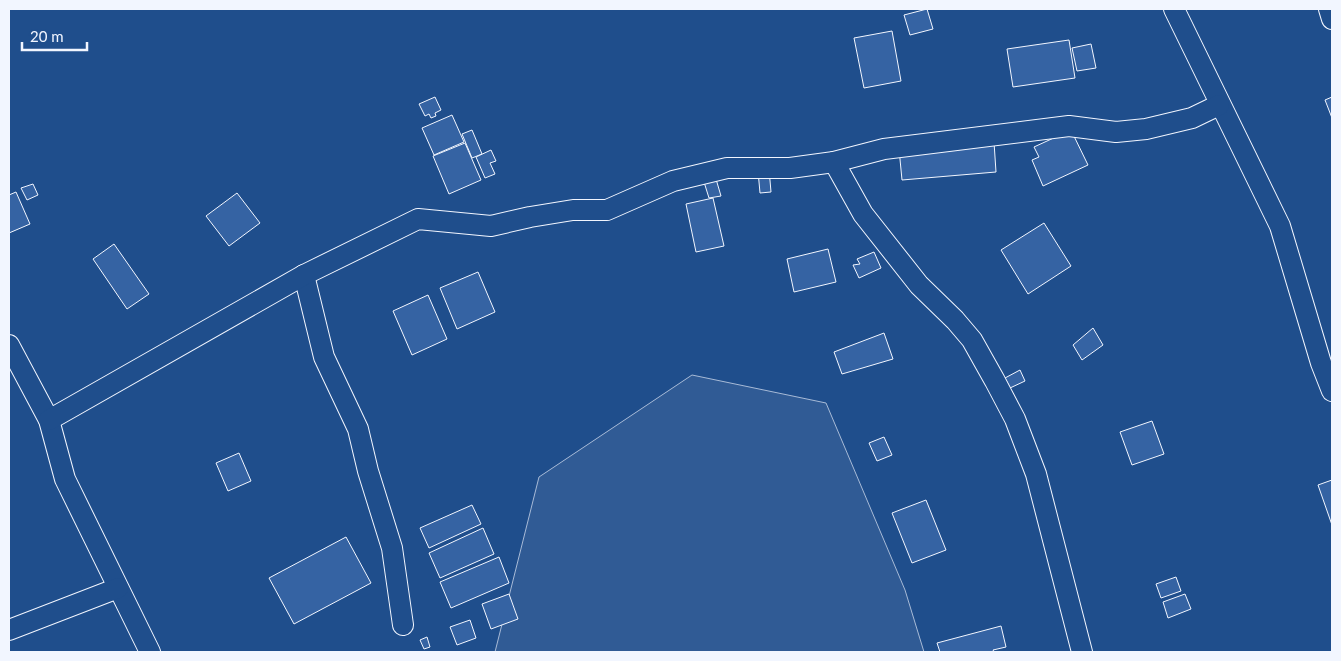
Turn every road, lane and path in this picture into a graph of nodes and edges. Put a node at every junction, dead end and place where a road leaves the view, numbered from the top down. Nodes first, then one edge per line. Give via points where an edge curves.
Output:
1 (1174, 9) edge
2 (1329, 9) edge
3 (1332, 19) edge
4 (1220, 105) junction
5 (834, 162) junction
6 (304, 276) junction
7 (10, 352) edge
8 (1332, 391) edge
9 (49, 420) junction
10 (118, 588) junction
11 (403, 625) dead end
12 (9, 630) edge
13 (150, 652) edge
14 (1082, 652) edge

1 - 4 street
2 - 3 street
4 - 5 street via 1192,118 1146,129 1116,132 1070,126 884,149
4 - 8 street via 1280,226
5 - 6 street via 790,168 727,168 673,181 607,210 573,210 491,226 418,219
5 - 14 street via 863,214 919,284 972,340 995,380 1036,474
6 - 9 street
6 - 11 street via 324,357 358,429 392,548
7 - 9 street
9 - 10 street via 65,479
10 - 12 street
10 - 13 street

